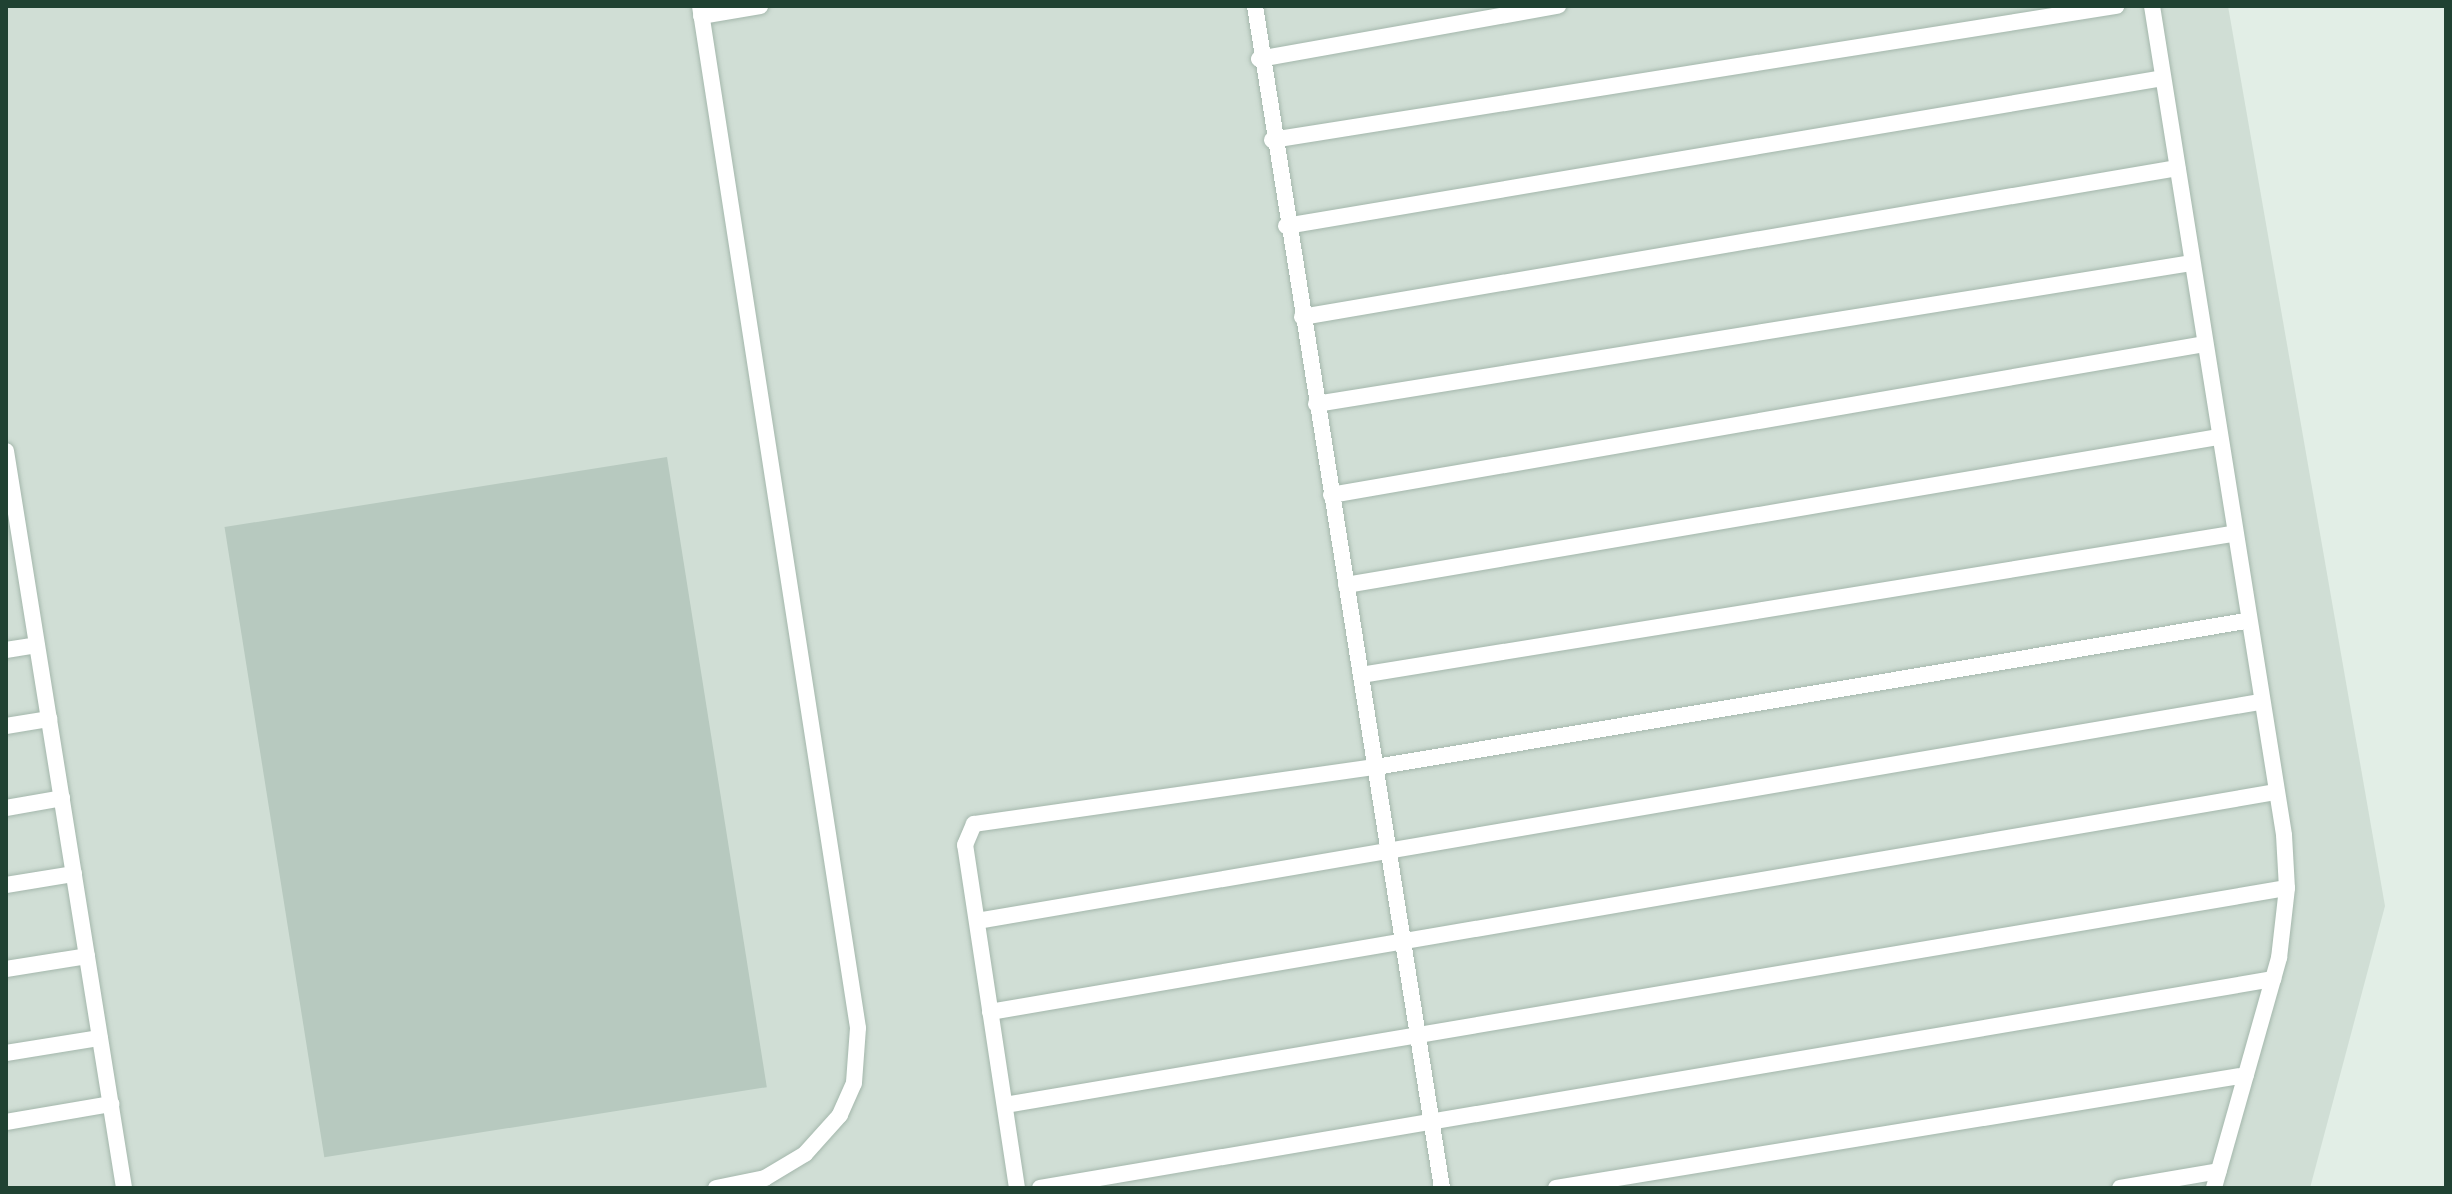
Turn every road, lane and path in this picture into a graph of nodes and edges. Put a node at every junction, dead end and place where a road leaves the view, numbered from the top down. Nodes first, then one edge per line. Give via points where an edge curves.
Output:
1 (760, 6) edge
2 (1255, 6) edge
3 (1558, 6) edge
4 (2116, 6) edge
5 (2152, 6) edge
6 (700, 11) edge
7 (1259, 59) junction
8 (2163, 78) junction
9 (1272, 140) junction
10 (2177, 168) junction
11 (1286, 226) junction
12 (2191, 263) junction
13 (1302, 317) junction
14 (2204, 344) junction
15 (1316, 404) junction
16 (2218, 437) junction
17 (6, 451) edge
18 (9, 490) edge
19 (1331, 495) junction
20 (2232, 534) junction
21 (24, 561) junction
22 (6, 564) edge
23 (1346, 585) junction
24 (2246, 621) junction
25 (37, 645) junction
26 (6, 650) edge
27 (1361, 675) junction
28 (2260, 702) junction
29 (49, 719) junction
30 (6, 726) edge
31 (1376, 767) junction
32 (2276, 792) junction
33 (62, 798) junction
34 (6, 808) edge
35 (1389, 848) junction
36 (74, 874) junction
37 (6, 885) edge
38 (2287, 888) junction
39 (977, 921) junction
40 (1406, 944) junction
41 (87, 956) junction
42 (6, 969) edge
43 (2273, 979) junction
44 (990, 1012) junction
45 (1419, 1032) junction
46 (100, 1038) junction
47 (6, 1053) edge
48 (2246, 1075) junction
49 (111, 1104) junction
50 (1005, 1105) junction
51 (6, 1122) edge
52 (1430, 1123) junction
53 (2219, 1171) junction
54 (121, 1187) edge
55 (716, 1188) edge
56 (1017, 1188) edge
57 (1040, 1188) edge
58 (1442, 1188) edge
59 (1556, 1188) edge
60 (2120, 1188) edge
61 (2214, 1188) edge

1 - 6 lane
2 - 7 lane
3 - 7 lane
4 - 9 lane
5 - 8 lane
6 - 55 lane via 858,1028 854,1083 840,1115 805,1154 765,1178
7 - 9 lane
8 - 10 lane
8 - 11 lane
9 - 11 lane
10 - 12 lane
10 - 13 lane
11 - 13 lane
12 - 14 lane
12 - 15 lane
13 - 15 lane
14 - 16 lane
14 - 19 lane
15 - 19 lane
16 - 20 lane
16 - 23 lane
17 - 18 lane
18 - 21 lane
19 - 23 lane
20 - 24 lane
20 - 27 lane
21 - 22 lane
21 - 25 lane
23 - 27 lane
24 - 28 lane
24 - 31 lane
25 - 26 lane
25 - 29 lane
27 - 31 lane
28 - 32 lane
28 - 35 lane
29 - 30 lane
29 - 33 lane
31 - 35 lane
31 - 39 lane via 974,824 965,845
32 - 38 lane
32 - 40 lane
33 - 34 lane
33 - 36 lane
35 - 39 lane
35 - 40 lane
36 - 37 lane
36 - 41 lane
38 - 43 lane
38 - 45 lane
39 - 44 lane
40 - 44 lane
40 - 45 lane
41 - 42 lane
41 - 46 lane
43 - 48 lane
43 - 52 lane
44 - 50 lane
45 - 50 lane
45 - 52 lane
46 - 47 lane
46 - 49 lane
48 - 53 lane
48 - 59 lane
49 - 51 lane
49 - 54 lane
50 - 56 lane
52 - 57 lane
52 - 58 lane
53 - 60 lane
53 - 61 lane

